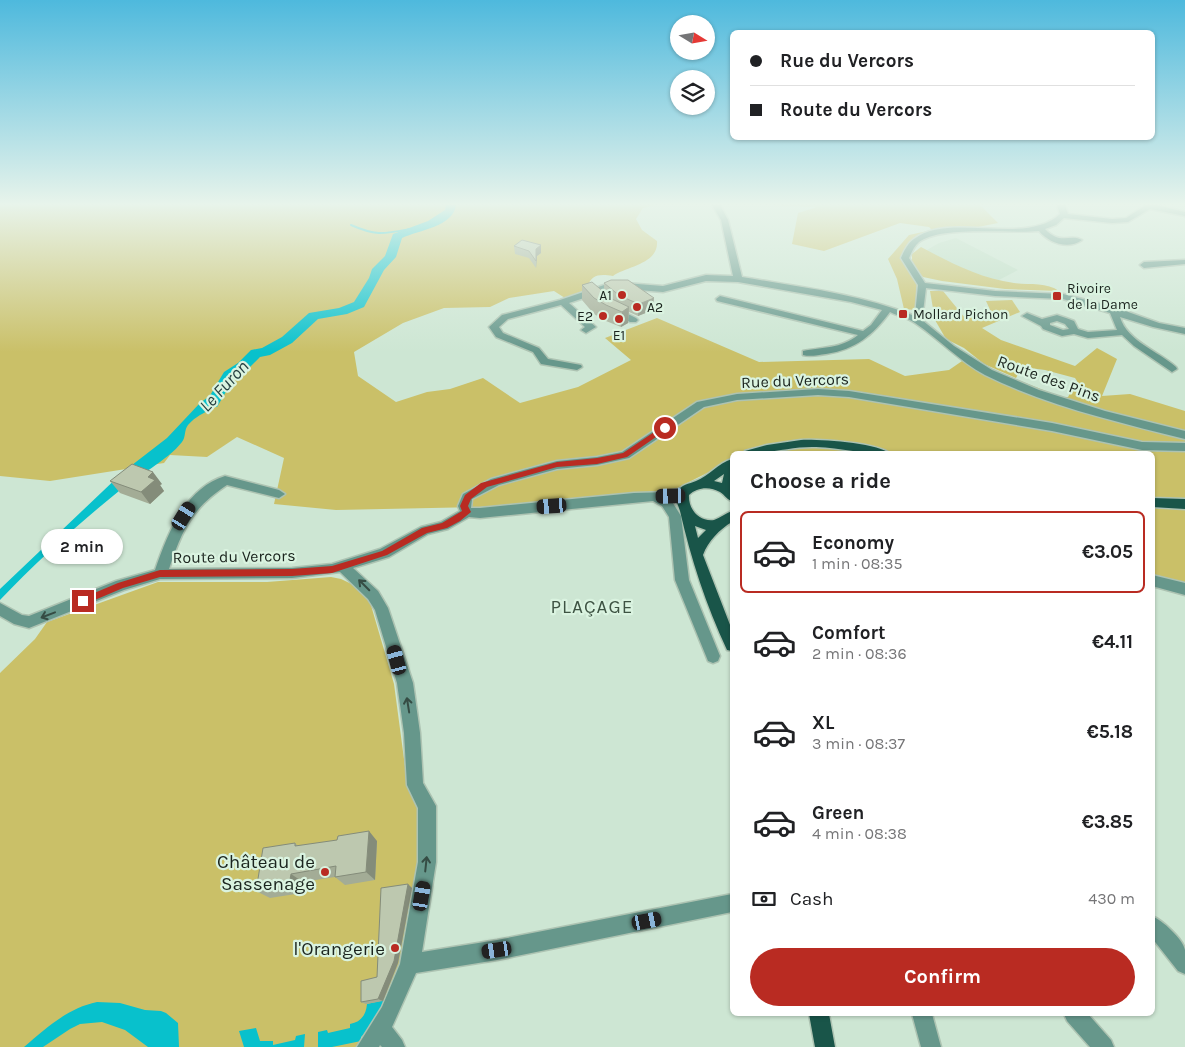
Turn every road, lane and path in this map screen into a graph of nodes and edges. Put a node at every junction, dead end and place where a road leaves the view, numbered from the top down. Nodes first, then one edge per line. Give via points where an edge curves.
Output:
1 (731, 254) edge
2 (907, 254) edge
3 (1185, 262) edge
4 (1144, 265) dead end
5 (738, 279) junction
6 (922, 285) junction
7 (599, 297) junction
8 (720, 299) dead end
9 (563, 302) junction
10 (888, 309) junction
11 (1114, 310) junction
12 (1027, 316) dead end
13 (633, 320) dead end
14 (917, 320) junction
15 (586, 330) dead end
16 (1185, 331) edge
17 (1122, 332) junction
18 (865, 334) junction
19 (806, 353) dead end
20 (577, 367) dead end
21 (1172, 369) dead end
22 (1185, 436) edge
23 (1185, 447) edge
24 (758, 451) edge
25 (870, 451) edge
26 (730, 464) edge
27 (730, 474) edge
28 (701, 484) junction
29 (730, 491) edge
30 (279, 494) dead end
31 (730, 494) edge
32 (654, 496) junction
33 (682, 498) junction
34 (1155, 502) edge
35 (1185, 504) edge
36 (465, 509) junction
37 (686, 514) junction
38 (730, 517) edge
39 (719, 524) junction
40 (696, 555) junction
41 (342, 566) junction
42 (160, 574) junction
43 (1155, 581) edge
44 (1185, 588) edge
45 (1, 611) edge
46 (730, 640) edge
47 (714, 656) dead end
48 (730, 903) edge
49 (1155, 928) edge
50 (410, 964) junction
51 (1185, 964) edge
52 (819, 1016) edge
53 (923, 1016) edge
54 (1076, 1016) edge
55 (380, 1029) junction
56 (367, 1047) edge
57 (395, 1047) edge
58 (825, 1047) edge
59 (931, 1047) edge
60 (1104, 1047) edge

1 - 5 street
2 - 6 street via 905,258
3 - 4 street
5 - 7 street, Route des Pins via 711,277 663,289 618,286
5 - 10 street, Route des Pins via 852,299
6 - 11 street via 1057,296
6 - 14 street
7 - 9 street, Route des Pins
7 - 13 street
8 - 18 street
9 - 15 street via 591,326
9 - 20 street, Route des Pins via 506,317 495,325 494,330 536,350 545,362
10 - 14 street, Route des Pins
10 - 18 street via 874,328
11 - 16 street
11 - 17 street
12 - 17 street via 1056,332 1067,334 1074,331 1088,335
14 - 22 street, Route des Pins via 950,348 988,372 1102,414
17 - 21 street
18 - 19 street via 848,346
23 - 36 street, Rue du Vercors via 1142,446 1052,427 849,394 818,392 737,397 701,404 625,455 557,465 510,479
24 - 25 main road via 776,445 815,442
26 - 28 main road
27 - 29 main road
28 - 31 main road via 722,487
28 - 33 main road via 685,491
30 - 42 street via 225,480 206,492 190,505 173,536
32 - 33 street
32 - 36 street via 480,513
32 - 47 street via 666,503 675,516 682,580
33 - 37 main road
34 - 35 main road
36 - 41 street, Route du Vercors via 458,519 444,526 425,530 384,553
37 - 39 main road via 701,522
37 - 40 main road
38 - 39 main road
39 - 40 main road via 700,542
40 - 46 main road
41 - 42 street, Route du Vercors via 301,572
50 -> 41 street via 427,862 427,806 415,785 405,683 381,608 373,595
42 -> 45 street, Route du Vercors via 121,585 29,622
43 - 44 street
48 - 50 street
49 - 51 street
50 - 55 street
52 - 58 main road
53 - 59 street
54 - 60 street
55 - 56 street
55 - 57 street

